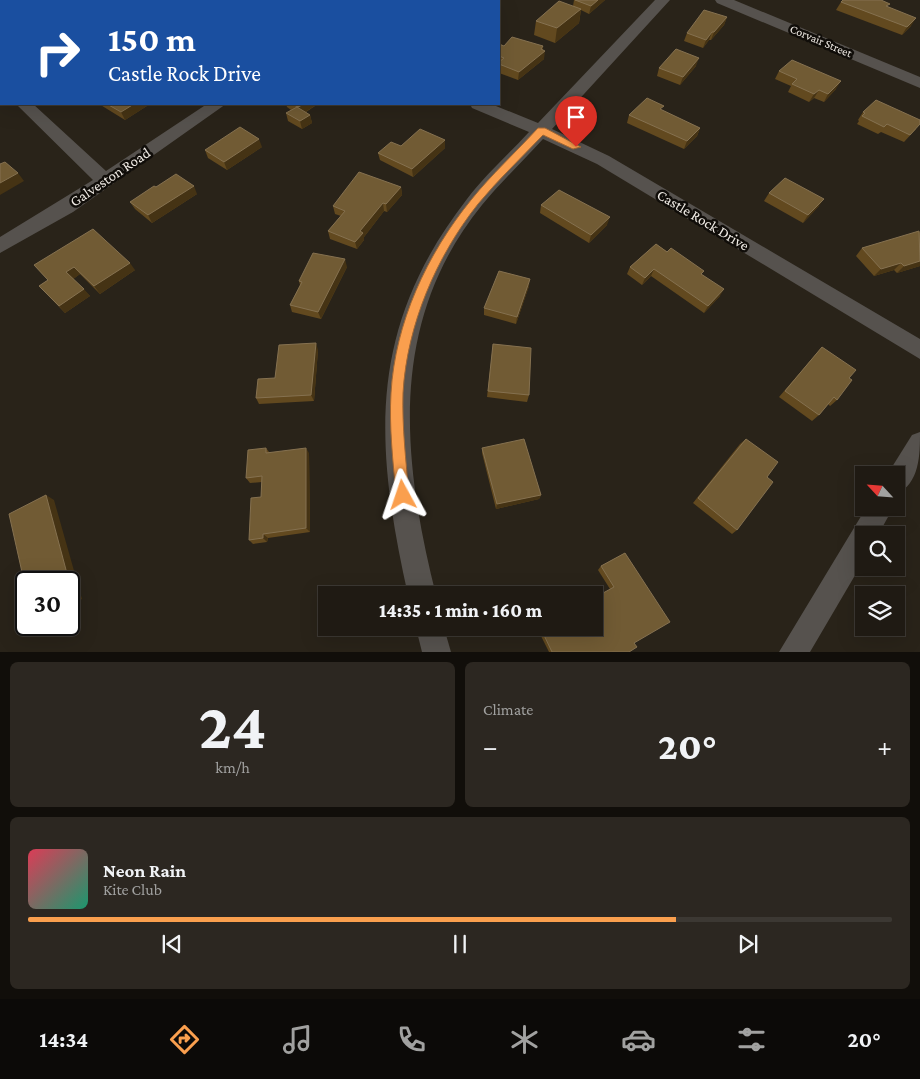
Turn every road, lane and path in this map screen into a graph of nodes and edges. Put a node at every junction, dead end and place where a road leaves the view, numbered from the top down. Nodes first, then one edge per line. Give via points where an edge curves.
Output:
1 (663, 0) edge
2 (722, 0) edge
3 (920, 83) edge
4 (25, 105) edge
5 (217, 105) edge
6 (480, 105) edge
7 (542, 130) junction
8 (105, 181) junction
9 (0, 246) edge
10 (920, 350) edge
11 (920, 443) edge
12 (905, 467) edge
13 (875, 516) edge
14 (420, 586) edge
15 (432, 636) edge
16 (437, 652) edge
17 (793, 652) edge

1 - 7 street
2 - 3 street, Corvair Street
4 - 8 street
5 - 8 street, Galveston Road
6 - 7 street, Castle Rock Drive
7 - 10 street, Castle Rock Drive via 603,160
7 - 14 street via 475,202 450,236 414,310 397,391 397,426 403,495
8 - 9 street, Galveston Road
11 - 12 street
13 - 17 street
15 - 16 street

